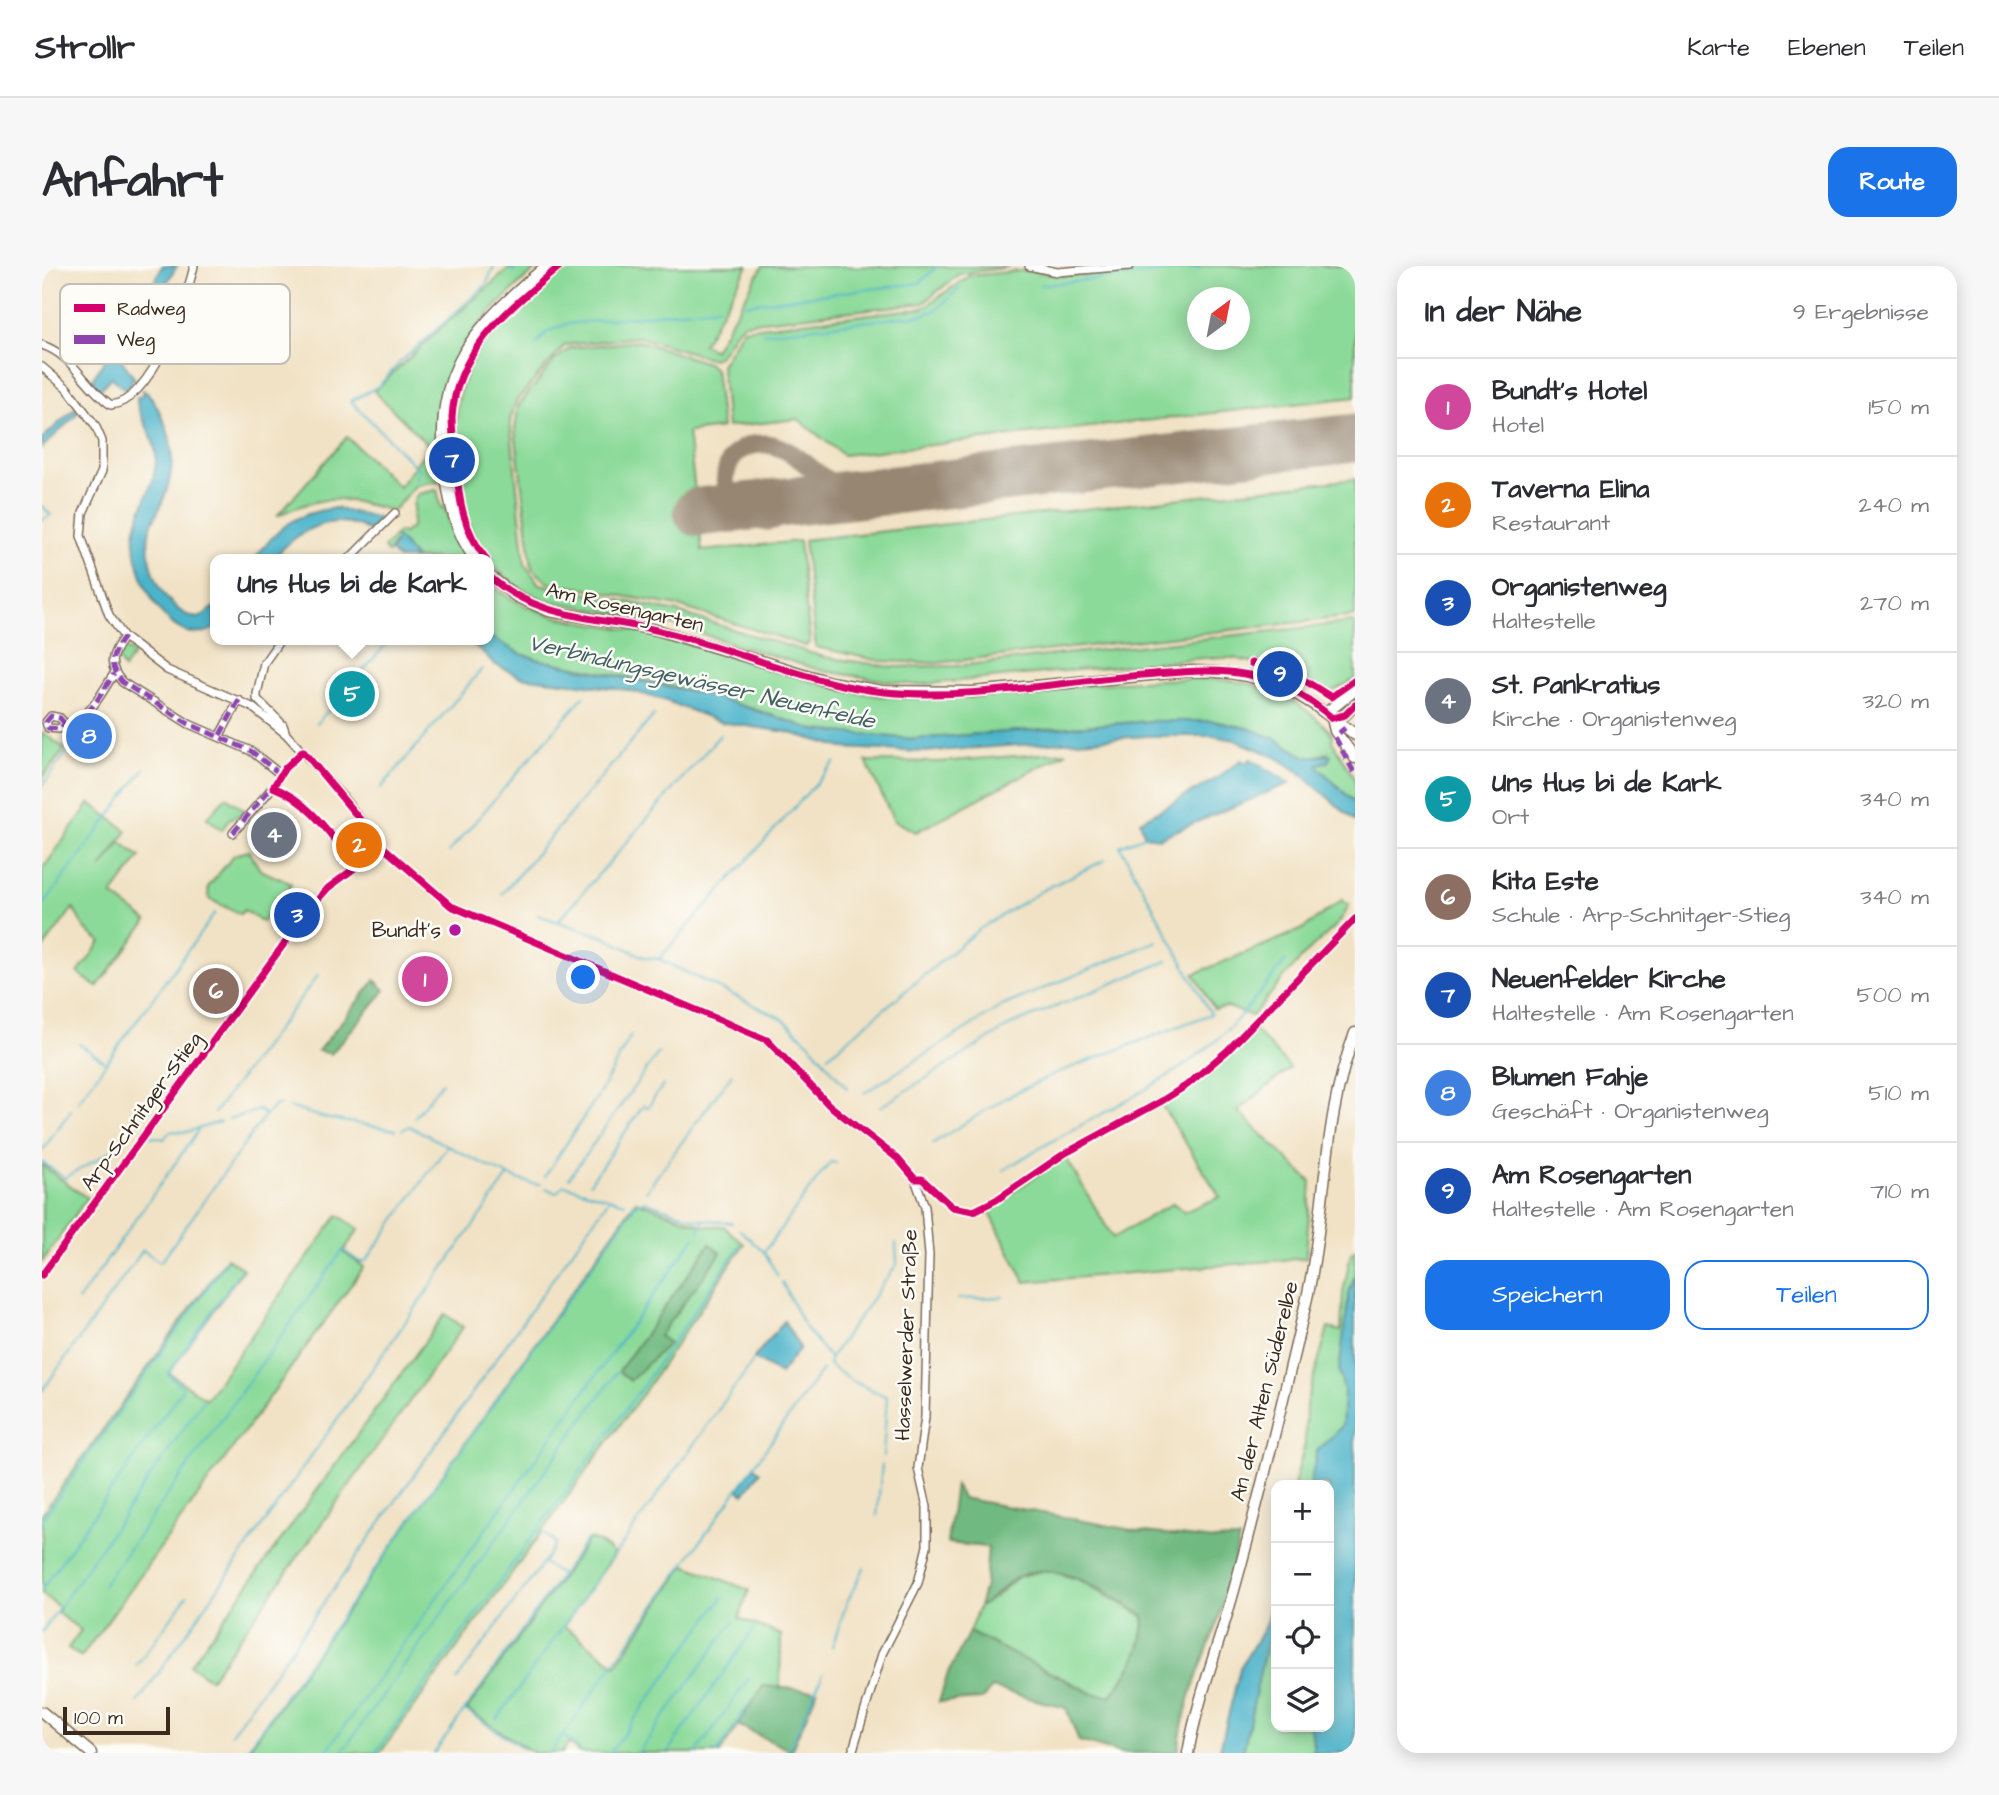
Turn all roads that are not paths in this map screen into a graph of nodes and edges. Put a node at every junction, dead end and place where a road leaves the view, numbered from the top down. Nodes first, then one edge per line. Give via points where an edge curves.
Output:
1 (194, 266) edge
2 (546, 266) edge
3 (1029, 266) edge
4 (1039, 266) edge
5 (1130, 266) edge
6 (1056, 268) edge
7 (189, 284) edge
8 (42, 345) edge
9 (60, 355) edge
10 (71, 364) edge
11 (154, 364) edge
12 (42, 367) edge
13 (395, 513) dead end
14 (354, 554) edge
15 (472, 554) edge
16 (494, 580) edge
17 (124, 637) junction
18 (277, 645) edge
19 (114, 674) junction
20 (1355, 690) edge
21 (239, 701) junction
22 (1355, 705) edge
23 (1329, 716) junction
24 (65, 724) dead end
25 (286, 734) junction
26 (220, 735) junction
27 (1355, 736) edge
28 (303, 751) junction
29 (1355, 758) edge
30 (280, 774) junction
31 (273, 787) junction
32 (233, 833) dead end
33 (383, 847) junction
34 (356, 867) junction
35 (1355, 1033) edge
36 (42, 1275) edge
37 (42, 1712) edge
38 (91, 1753) edge
39 (852, 1753) edge
40 (1188, 1753) edge

1 - 7 street
2 - 15 main road via 477,330 450,385 443,425 448,491 454,520
3 - 6 street
4 - 6 street
5 - 6 street via 1075,271
8 - 9 street
10 - 11 street via 96,395 111,405 141,382
12 - 17 street, Hasselwerder Straße via 67,388 102,441 102,471 83,513 81,536 109,615
13 - 14 street
16 - 23 main road, Am Rosengarten via 517,597 549,611 682,636 850,687 944,694 1219,671 1280,684
17 - 19 street via 110,660
17 - 21 street, Hasselwerder Straße via 167,670
18 - 25 street via 264,663 257,699
19 - 24 street via 84,717
19 - 26 street via 173,715
20 - 23 main road
21 - 25 street, Hasselwerder Straße
21 - 26 street
22 - 23 main road via 1345,715
23 - 27 main road
23 - 29 main road
25 - 28 street, Hasselwerder Straße
26 - 30 street
28 - 30 street
28 - 33 street, Hasselwerder Straße
30 - 31 street
31 - 32 street
31 - 34 street via 310,811
33 - 34 street, Arp-Schnitger-Stieg
33 - 39 street, Hasselwerder Straße via 438,895 468,914 767,1040 841,1116 905,1166 919,1186 929,1255 925,1417 918,1468 926,1507 926,1556 912,1596 882,1654
34 - 36 street, Arp-Schnitger-Stieg via 311,907
35 - 40 main road, An der Alten Süderelbe via 1332,1114 1321,1221 1306,1300 1239,1574 1200,1696
37 - 38 main road

